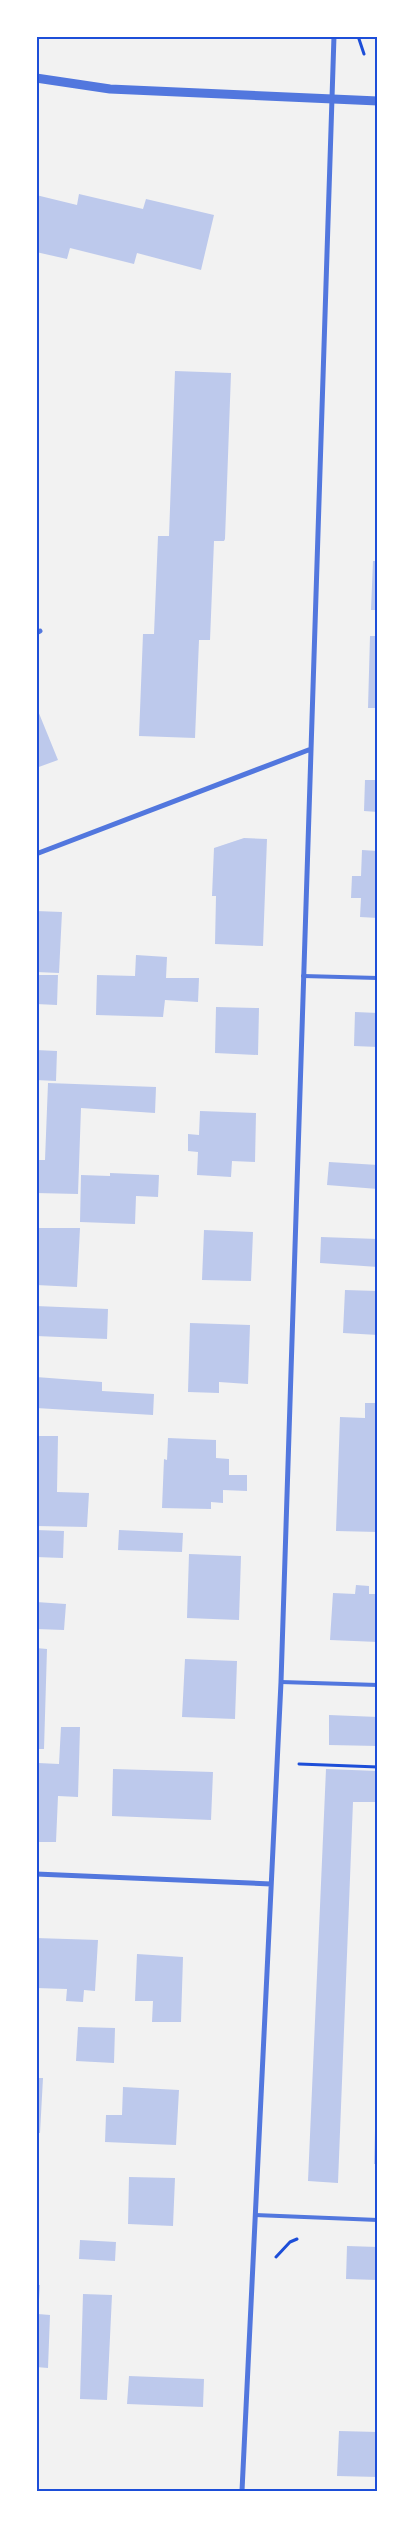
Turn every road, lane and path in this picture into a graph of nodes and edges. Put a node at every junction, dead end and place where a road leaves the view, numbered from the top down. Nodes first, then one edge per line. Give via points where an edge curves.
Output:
1 (334, 36) edge
2 (358, 36) edge
3 (364, 54) dead end
4 (36, 78) edge
5 (330, 98) junction
6 (378, 101) edge
7 (310, 748) junction
8 (36, 854) edge
9 (303, 976) junction
10 (378, 978) edge
11 (280, 1682) junction
12 (378, 1686) edge
13 (293, 1764) dead end
14 (378, 1767) edge
15 (36, 1874) edge
16 (271, 1884) junction
17 (255, 2215) junction
18 (378, 2220) edge
19 (305, 2238) dead end
20 (272, 2262) dead end
21 (242, 2491) edge

1 - 5 street
2 - 3 path
4 - 5 street via 110,88
5 - 6 street
5 - 7 street
7 - 8 street
7 - 9 street
9 - 10 lane
9 - 11 street
11 - 12 lane
11 - 16 street
13 - 14 path
15 - 16 street
16 - 17 street
17 - 18 lane
17 - 21 street
19 - 20 path via 290,2242

